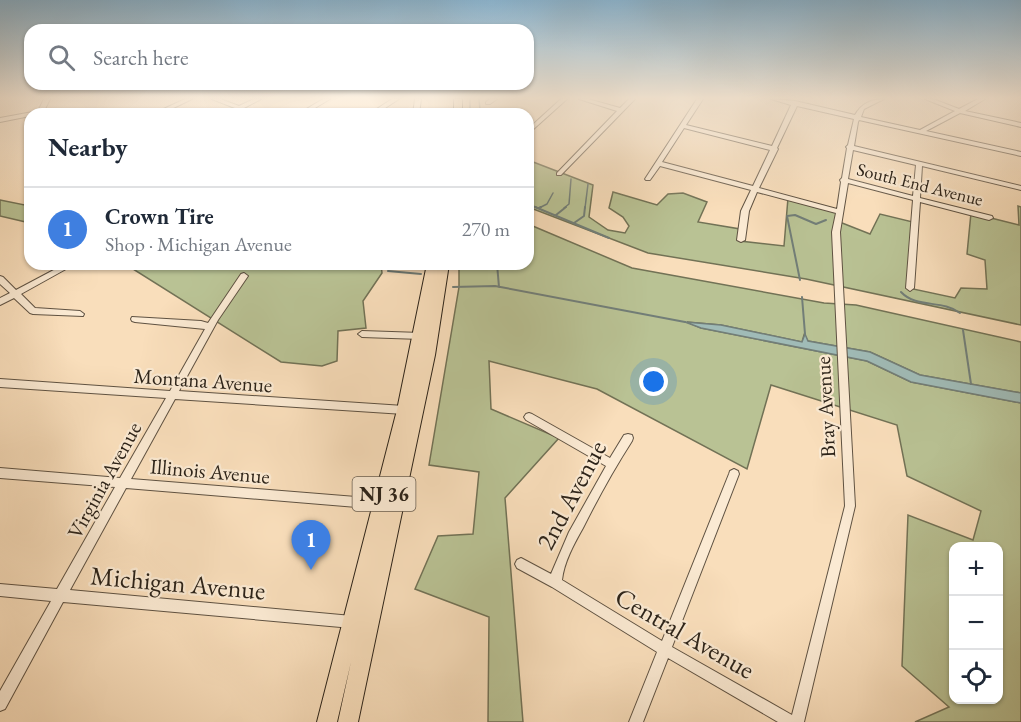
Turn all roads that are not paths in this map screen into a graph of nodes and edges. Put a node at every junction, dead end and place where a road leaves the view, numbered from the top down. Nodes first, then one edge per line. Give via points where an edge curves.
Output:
1 (599, 133) edge
2 (678, 133) edge
3 (710, 133) edge
4 (782, 133) edge
5 (853, 133) edge
6 (928, 133) edge
7 (849, 147) junction
8 (775, 149) junction
9 (1021, 154) edge
10 (658, 163) junction
11 (920, 164) junction
12 (559, 174) dead end
13 (648, 178) dead end
14 (843, 180) junction
15 (1021, 188) edge
16 (757, 189) junction
17 (917, 199) junction
18 (837, 211) junction
19 (989, 218) dead end
20 (741, 240) dead end
21 (60, 270) edge
22 (432, 270) edge
23 (442, 270) edge
24 (244, 276) dead end
25 (0, 279) edge
26 (910, 288) dead end
27 (15, 294) junction
28 (0, 302) edge
29 (80, 314) dead end
30 (135, 319) dead end
31 (210, 327) junction
32 (362, 334) dead end
33 (421, 336) junction
34 (0, 383) edge
35 (174, 395) junction
36 (404, 410) junction
37 (529, 417) dead end
38 (628, 438) dead end
39 (612, 464) junction
40 (0, 473) edge
41 (734, 474) dead end
42 (124, 483) junction
43 (381, 504) junction
44 (521, 564) dead end
45 (556, 579) junction
46 (0, 590) edge
47 (61, 595) junction
48 (352, 622) junction
49 (663, 649) junction
50 (0, 704) edge
51 (327, 722) edge
52 (348, 722) edge
53 (636, 722) edge
54 (791, 722) edge
55 (797, 722) edge

1 - 12 street
2 - 10 street
3 - 8 street
4 - 8 street
5 - 7 street, Bray Avenue
6 - 9 street
7 - 11 street
7 - 14 street, Bray Avenue
8 - 16 street
10 - 13 street
10 - 16 street
11 - 15 street
11 - 17 street
14 - 17 street, South End Avenue
14 - 18 street, Bray Avenue
16 - 18 street
16 - 20 street via 743,216
17 - 19 street, South End Avenue
17 - 26 street
18 - 55 street, Bray Avenue via 850,506
21 - 27 street
22 - 33 highway, NJ 36
23 - 52 highway, NJ 36 via 428,355
24 - 31 street, Virginia Avenue
25 - 27 street
27 - 28 street
27 - 29 street via 33,311
30 - 31 street
31 - 35 street, Virginia Avenue
32 - 33 street
33 - 36 highway, NJ 36
34 - 35 street, Montana Avenue
35 - 36 street, Montana Avenue
35 - 42 street, Virginia Avenue
36 - 43 highway, NJ 36
37 - 39 street
38 - 39 street, 2nd Avenue
39 - 45 street, 2nd Avenue
40 - 42 street, Illinois Avenue
41 - 49 street
42 - 43 street, Illinois Avenue
42 - 47 street, Virginia Avenue
43 - 48 highway, NJ 36
44 - 45 street, Central Avenue
45 - 49 street, Central Avenue
46 - 47 street, Michigan Avenue
47 - 48 street, Michigan Avenue
47 - 50 street, Virginia Avenue
48 - 51 highway, NJ 36
49 - 53 street
49 - 54 street, Central Avenue

